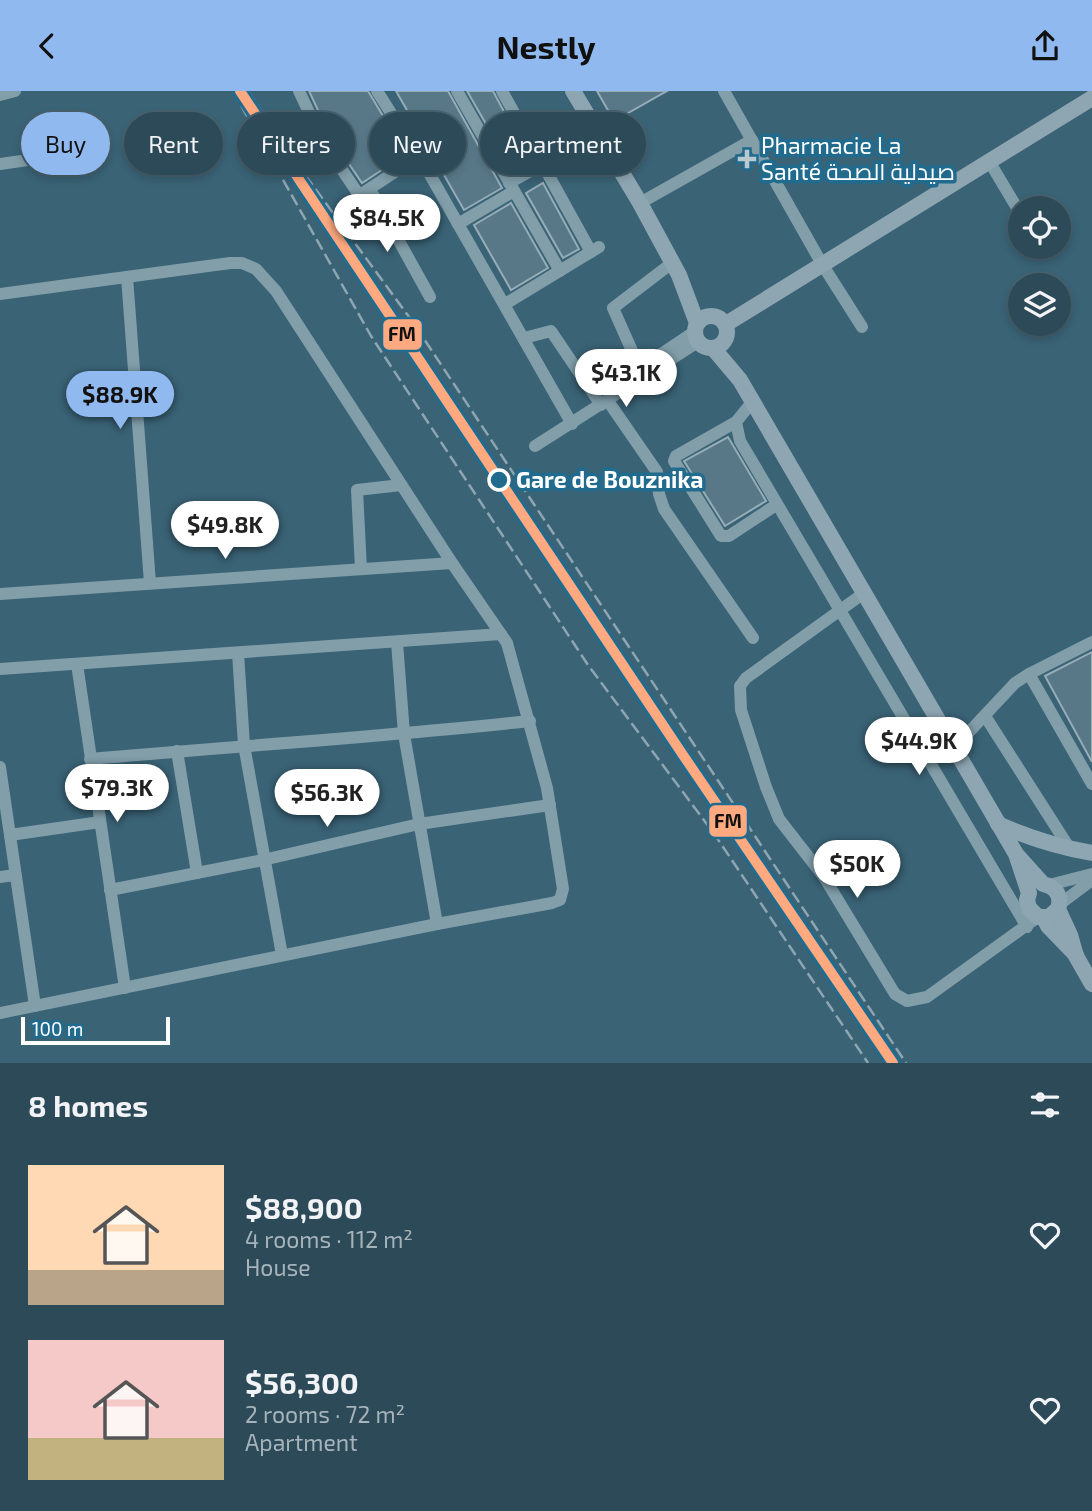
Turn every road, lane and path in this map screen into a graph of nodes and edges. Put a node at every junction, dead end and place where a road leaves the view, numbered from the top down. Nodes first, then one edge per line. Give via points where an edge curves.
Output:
1 (15, 91) edge
2 (299, 91) edge
3 (377, 91) edge
4 (457, 91) edge
5 (502, 91) edge
6 (573, 91) edge
7 (724, 91) edge
8 (0, 95) edge
9 (1092, 98) edge
10 (391, 112) edge
11 (513, 112) edge
12 (752, 140) junction
13 (21, 161) edge
14 (989, 161) junction
15 (0, 164) edge
16 (390, 175) edge
17 (430, 175) edge
18 (528, 175) edge
19 (547, 175) edge
20 (512, 187) junction
21 (359, 195) junction
22 (1010, 196) edge
23 (640, 203) junction
24 (458, 224) junction
25 (822, 264) junction
26 (676, 269) junction
27 (560, 271) junction
28 (127, 277) junction
29 (0, 294) edge
30 (430, 297) dead end
31 (505, 304) junction
32 (862, 327) dead end
33 (709, 332) junction
34 (524, 338) junction
35 (753, 401) junction
36 (604, 403) junction
37 (736, 422) junction
38 (572, 424) junction
39 (535, 446) dead end
40 (401, 485) junction
41 (776, 505) junction
42 (452, 563) junction
43 (360, 569) junction
44 (150, 583) junction
45 (0, 593) edge
46 (864, 593) junction
47 (840, 610) junction
48 (501, 634) junction
49 (753, 638) dead end
50 (397, 642) junction
51 (1091, 645) edge
52 (238, 653) junction
53 (77, 664) junction
54 (0, 669) edge
55 (1029, 674) junction
56 (985, 716) junction
57 (530, 721) junction
58 (404, 734) junction
59 (244, 745) junction
60 (954, 748) junction
61 (177, 751) junction
62 (90, 759) junction
63 (0, 767) edge
64 (1088, 767) edge
65 (1092, 784) edge
66 (550, 805) junction
67 (100, 822) junction
68 (419, 824) junction
69 (998, 824) junction
70 (10, 835) junction
71 (1070, 849) junction
72 (1092, 853) edge
73 (263, 860) junction
74 (197, 873) junction
75 (1092, 874) edge
76 (15, 875) junction
77 (0, 877) edge
78 (1092, 880) edge
79 (110, 890) junction
80 (1039, 905) junction
81 (437, 924) junction
82 (282, 955) junction
83 (1091, 976) edge
84 (125, 988) junction
85 (35, 1006) junction
86 (0, 1013) edge

1 - 8 street
2 - 21 street via 322,140
3 - 10 street
4 - 20 street
5 - 11 street
6 - 23 main road
7 - 12 street
9 - 14 main road
12 - 23 street
12 - 25 street
13 - 15 street
14 - 22 street
14 - 25 main road
16 - 21 street
17 - 24 street
18 - 20 street
19 - 27 street via 595,250
20 - 24 street
20 - 27 street
21 - 30 street via 374,196
23 - 26 main road
24 - 31 street
25 - 32 street
25 - 33 main road
26 - 33 main road
26 - 33 street via 613,308 633,353 642,367
27 - 31 street
28 - 29 street
28 - 40 street via 230,263 256,269 290,311
28 - 44 street
31 - 34 street
33 - 35 main road
33 - 36 street
34 - 36 street via 551,331
34 - 38 street
35 - 37 street
35 - 46 main road
36 - 38 street
36 - 49 street via 657,472 664,509
37 - 41 street via 740,441
37 - 41 street via 674,461 720,536 729,536
38 - 39 street
40 - 42 street
40 - 43 street via 356,490
41 - 47 street
42 - 43 street
42 - 48 street
43 - 44 street
44 - 45 street
46 - 47 street
46 - 60 main road
47 - 80 street
47 - 80 street via 746,678 740,686 741,710 779,819 824,877 895,994 912,1001 927,997
48 - 50 street
48 - 57 street
50 - 52 street
50 - 58 street
51 - 55 street
52 - 53 street
52 - 59 street
53 - 54 street
53 - 62 street
55 - 56 street
55 - 64 street
56 - 60 street
56 - 71 street
57 - 58 street
57 - 66 street
58 - 59 street
58 - 68 street
59 - 61 street
59 - 73 street
60 - 69 main road
61 - 62 street
61 - 74 street
62 - 67 street
63 - 70 street
64 - 65 street
66 - 68 street
66 - 81 street via 563,889 560,900
67 - 70 street
67 - 79 street
68 - 73 street
68 - 81 street
69 - 71 main road
69 - 80 main road
70 - 76 street
71 - 72 main road
73 - 74 street
73 - 82 street
74 - 79 street
75 - 80 street
76 - 77 street
76 - 85 street
78 - 80 street
79 - 84 street
80 - 83 main road
81 - 82 street
82 - 84 street
84 - 85 street
85 - 86 street

